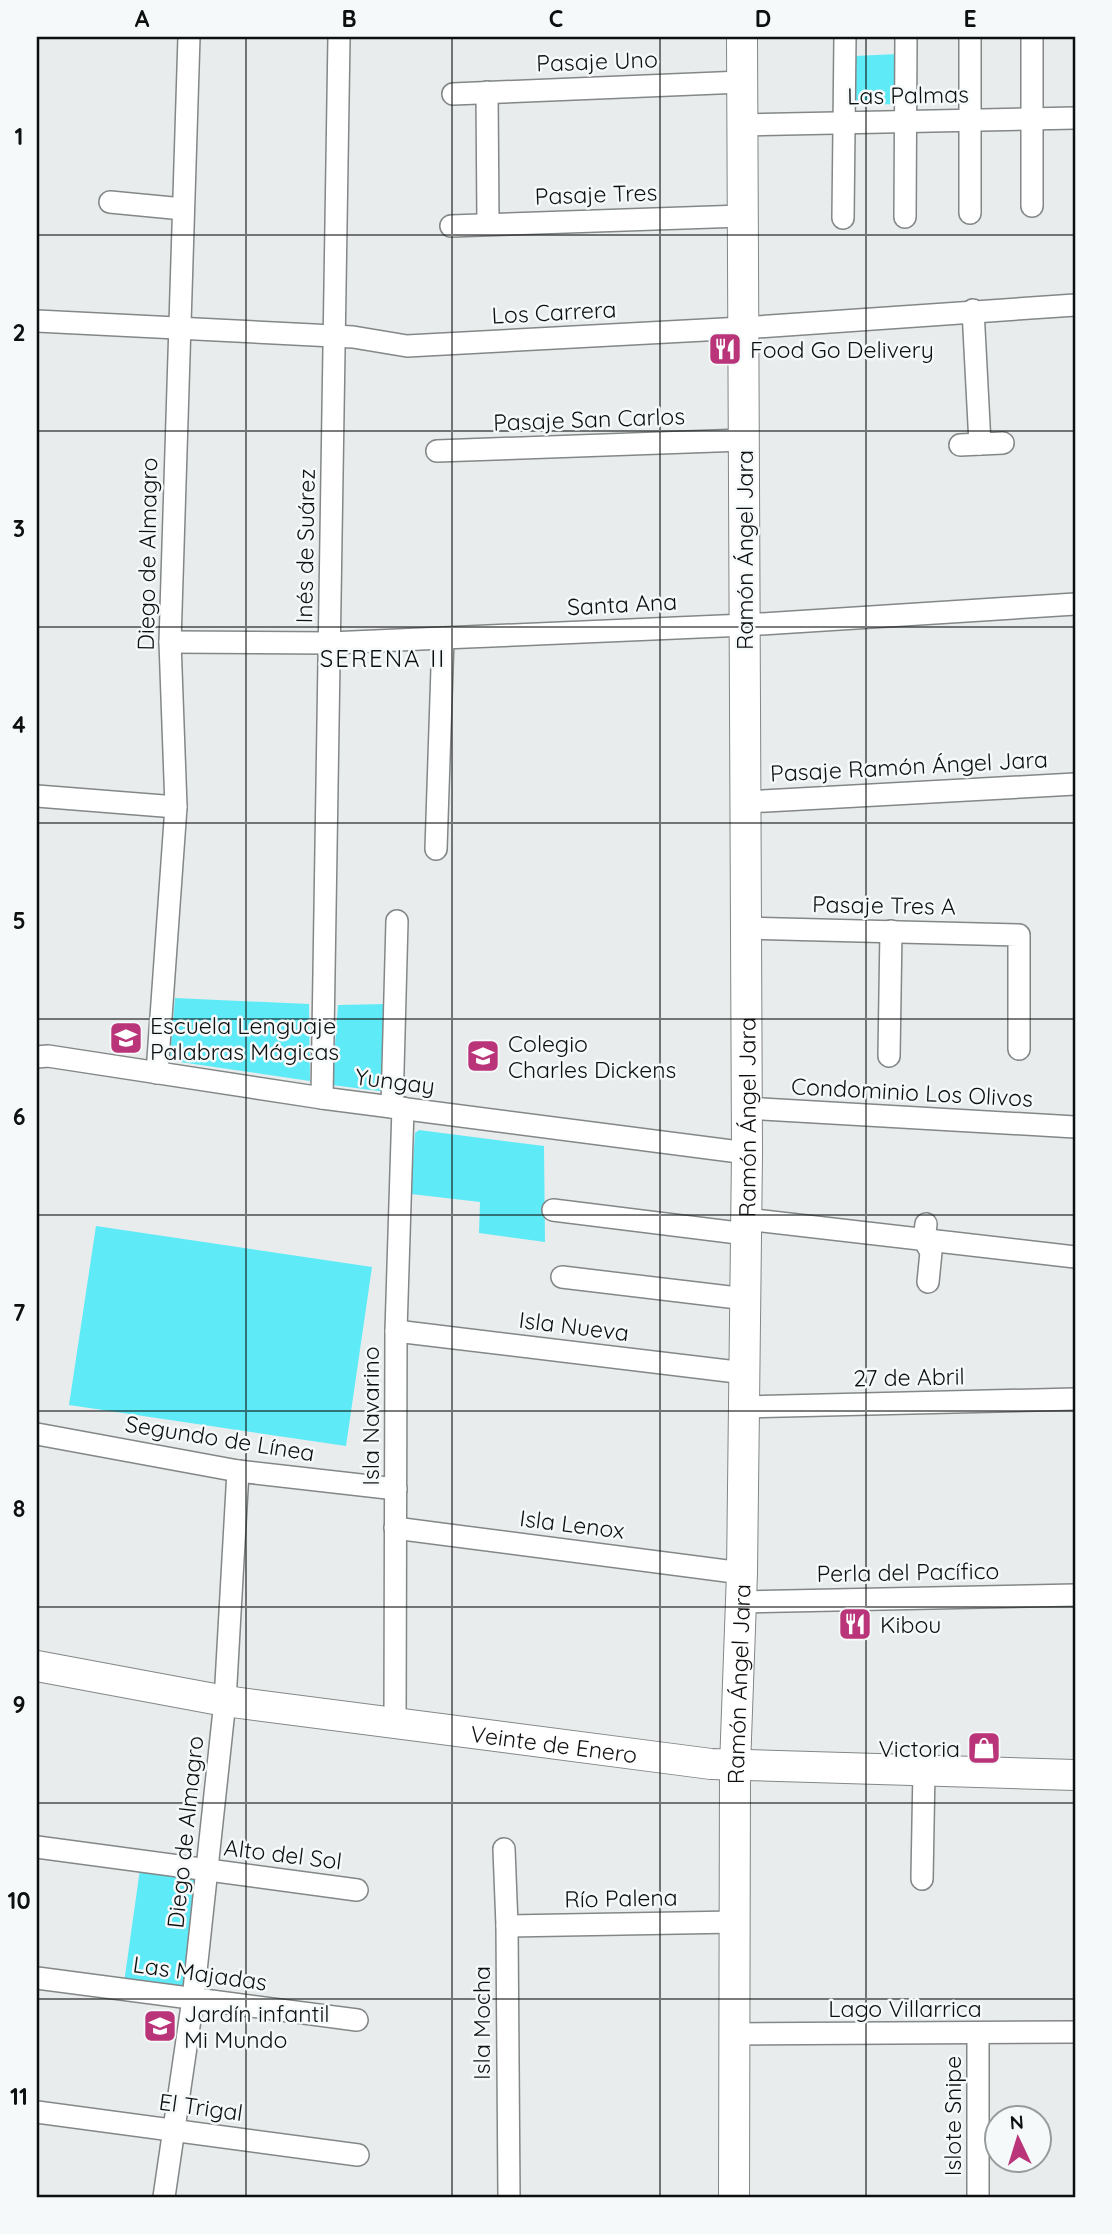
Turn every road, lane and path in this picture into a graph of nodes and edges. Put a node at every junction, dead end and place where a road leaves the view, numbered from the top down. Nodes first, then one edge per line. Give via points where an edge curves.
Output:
1 (189, 37) edge
2 (340, 37) edge
3 (742, 37) edge
4 (845, 37) edge
5 (906, 37) edge
6 (970, 37) edge
7 (1032, 37) edge
8 (742, 82) junction
9 (487, 92) junction
10 (453, 94) dead end
11 (1075, 118) edge
12 (1032, 119) junction
13 (969, 120) junction
14 (906, 122) junction
15 (845, 123) junction
16 (743, 125) junction
17 (110, 202) dead end
18 (1032, 206) dead end
19 (183, 209) junction
20 (970, 213) dead end
21 (742, 216) junction
22 (905, 217) dead end
23 (843, 218) dead end
24 (488, 223) junction
25 (451, 226) dead end
26 (1075, 305) edge
27 (973, 310) junction
28 (37, 321) edge
29 (742, 328) junction
30 (179, 329) junction
31 (334, 336) junction
32 (743, 440) junction
33 (1003, 443) dead end
34 (437, 451) dead end
35 (1075, 604) edge
36 (745, 625) junction
37 (443, 638) junction
38 (170, 642) junction
39 (330, 643) junction
40 (1075, 784) edge
41 (37, 796) edge
42 (746, 802) junction
43 (176, 807) junction
44 (436, 849) dead end
45 (397, 921) dead end
46 (747, 928) junction
47 (891, 931) junction
48 (1019, 1049) dead end
49 (889, 1056) dead end
50 (37, 1057) edge
51 (157, 1073) junction
52 (322, 1098) junction
53 (398, 1108) junction
54 (746, 1108) junction
55 (1075, 1127) edge
56 (747, 1153) junction
57 (554, 1210) dead end
58 (746, 1226) junction
59 (925, 1232) junction
60 (1075, 1257) edge
61 (562, 1277) dead end
62 (928, 1282) dead end
63 (746, 1299) junction
64 (396, 1331) junction
65 (745, 1373) junction
66 (1075, 1399) edge
67 (744, 1407) junction
68 (37, 1434) edge
69 (238, 1471) junction
70 (396, 1489) junction
71 (395, 1528) junction
72 (742, 1587) junction
73 (1075, 1595) edge
74 (37, 1666) edge
75 (225, 1701) junction
76 (395, 1724) junction
77 (735, 1766) junction
78 (924, 1770) junction
79 (1075, 1775) edge
80 (37, 1847) edge
81 (504, 1849) dead end
82 (206, 1870) junction
83 (922, 1879) dead end
84 (357, 1890) dead end
85 (735, 1922) junction
86 (507, 1926) junction
87 (37, 1978) edge
88 (193, 1999) junction
89 (357, 2020) dead end
90 (1075, 2032) edge
91 (735, 2034) junction
92 (978, 2034) junction
93 (37, 2112) edge
94 (173, 2129) junction
95 (358, 2155) dead end
96 (164, 2197) edge
97 (509, 2197) edge
98 (734, 2197) edge
99 (978, 2197) edge

1 - 19 street, Diego de Almagro
2 - 31 street, Inés de Suárez
3 - 8 main road, Ramón Ángel Jara
4 - 15 street
5 - 14 street
6 - 13 street
7 - 12 street
8 - 9 street, Pasaje Uno
8 - 16 main road, Ramón Ángel Jara
9 - 10 street, Pasaje Uno
9 - 24 street
11 - 12 street, Las Palmas
12 - 13 street, Las Palmas
12 - 18 street
13 - 14 street, Las Palmas
13 - 20 street
14 - 15 street, Las Palmas
14 - 22 street
15 - 16 street, Las Palmas
15 - 23 street
16 - 21 main road, Ramón Ángel Jara
17 - 19 street
19 - 30 street, Diego de Almagro
21 - 24 street, Pasaje Tres
21 - 29 main road, Ramón Ángel Jara
24 - 25 street, Pasaje Tres
26 - 27 street, Los Carrera
27 - 29 street, Los Carrera
27 - 33 street via 970,444
28 - 30 street, Los Carrera
29 - 31 street, Los Carrera via 407,346
29 - 32 main road, Ramón Ángel Jara
30 - 31 street, Los Carrera
30 - 38 street, Diego de Almagro
31 - 39 street, Inés de Suárez
32 - 34 street, Pasaje San Carlos
32 - 36 main road, Ramón Ángel Jara
35 - 36 street, Santa Ana
36 - 37 street, Santa Ana
36 - 42 main road, Ramón Ángel Jara
37 - 39 street, Santa Ana
37 - 44 street
38 - 39 street, Santa Ana
38 - 43 street, Diego de Almagro
39 - 52 street, Inés de Suárez
40 - 42 street, Pasaje Ramón Ángel Jara
41 - 43 street
42 - 46 main road, Ramón Ángel Jara
43 - 51 street, Diego de Almagro
45 - 53 street, Isla Navarino
46 - 47 street, Pasaje Tres A
46 - 54 main road, Ramón Ángel Jara
47 - 48 street, Pasaje Tres A via 1019,935
47 - 49 street
50 - 51 street, Yungay
51 - 52 street, Yungay
52 - 53 street, Yungay
53 - 56 street, Yungay
53 - 64 street, Isla Navarino
54 - 55 street, Condominio Los Olivos
54 - 56 main road, Ramón Ángel Jara
56 - 58 main road, Ramón Ángel Jara
57 - 58 street
58 - 59 street
58 - 63 main road, Ramón Ángel Jara
59 - 60 street
59 - 62 street via 931,1252
61 - 63 street
63 - 65 main road, Ramón Ángel Jara
64 - 65 street, Isla Nueva
64 - 70 street, Isla Navarino
65 - 67 main road, Ramón Ángel Jara
66 - 67 street, 27 de Abril
67 - 72 main road, Ramón Ángel Jara
68 - 69 street, Segundo de Línea
69 - 70 street, Segundo de Línea
69 - 75 street, Diego de Almagro
70 - 71 street, Isla Navarino
71 - 72 street, Isla Lenox
71 - 76 street, Isla Navarino
72 - 73 street, Perla del Pacífico
72 - 77 main road, Ramón Ángel Jara
74 - 75 main road, Veinte de Enero
75 - 76 main road, Veinte de Enero
75 - 82 street, Diego de Almagro
76 - 77 main road, Veinte de Enero
77 - 78 main road, Veinte de Enero
77 - 85 main road, Ramón Ángel Jara
78 - 79 main road, Veinte de Enero
78 - 83 street
80 - 82 street, Alto del Sol
81 - 86 street, Isla Mocha
82 - 84 street, Alto del Sol
82 - 88 street, Diego de Almagro
85 - 86 street, Río Palena
85 - 91 main road, Ramón Ángel Jara
86 - 97 street, Isla Mocha
87 - 88 street, Las Majadas
88 - 89 street, Las Majadas
88 - 94 street, Diego de Almagro
90 - 92 street, Lago Villarrica
91 - 92 street, Lago Villarrica
91 - 98 main road, Ramón Ángel Jara
92 - 99 street, Islote Snipe
93 - 94 street, El Trigal
94 - 95 street, El Trigal
94 - 96 street, Diego de Almagro

